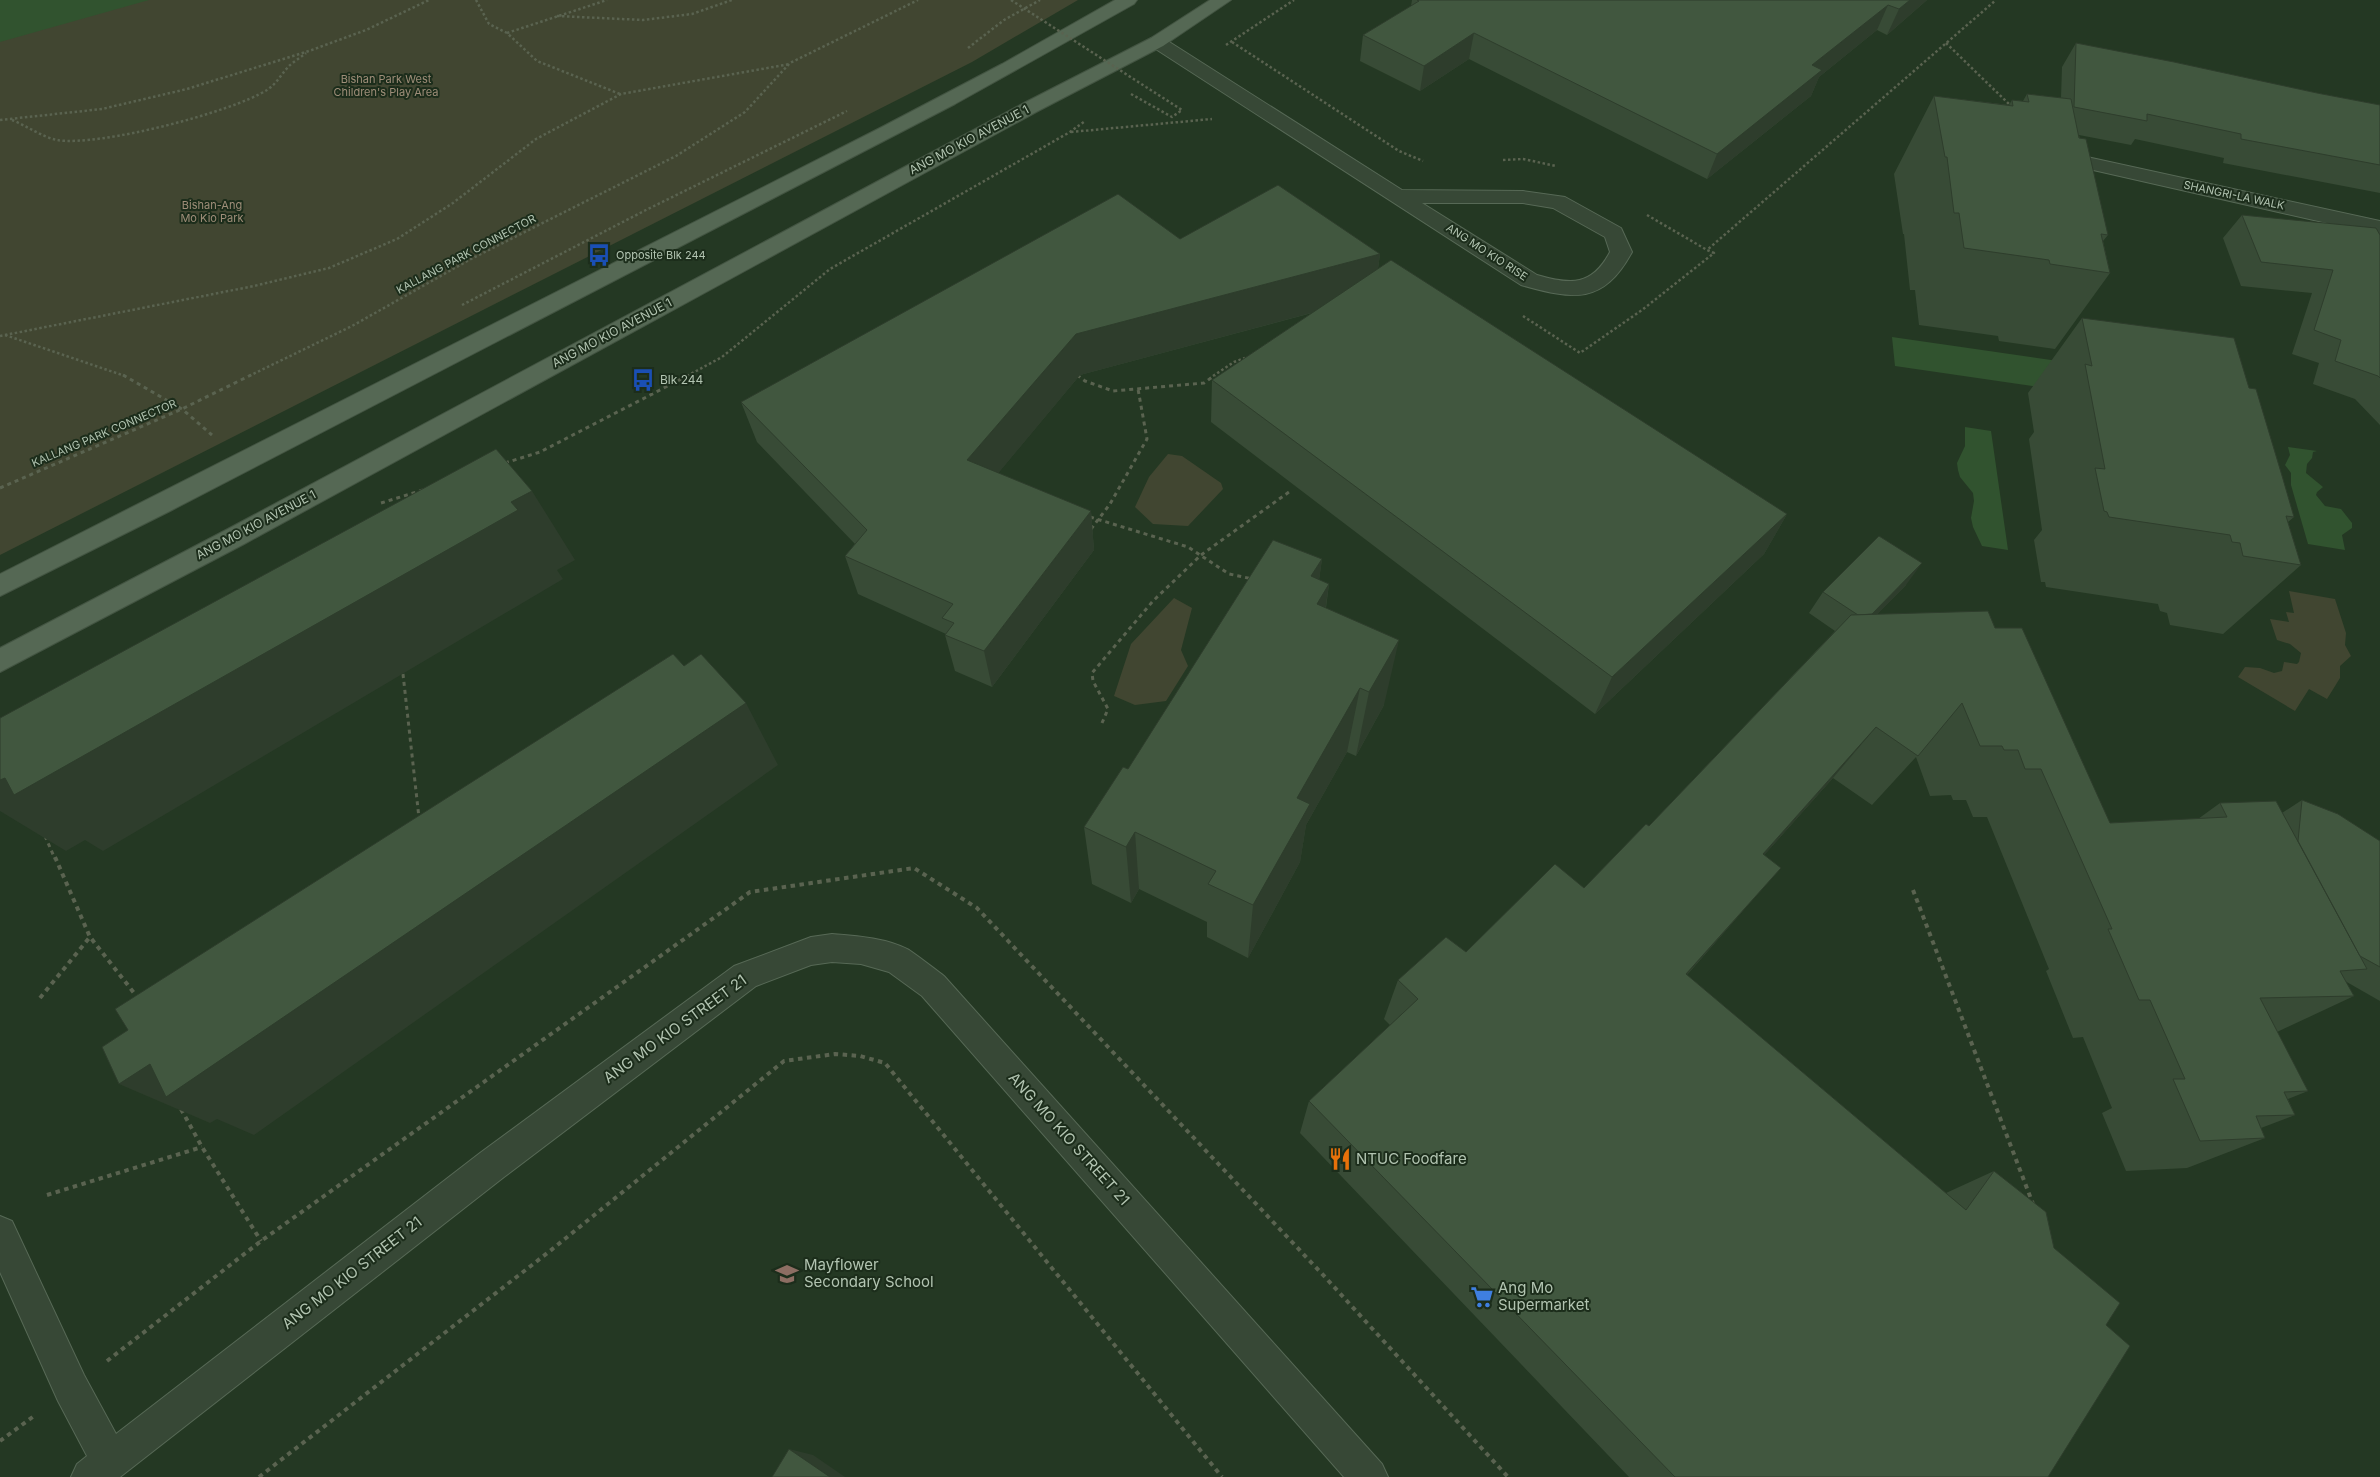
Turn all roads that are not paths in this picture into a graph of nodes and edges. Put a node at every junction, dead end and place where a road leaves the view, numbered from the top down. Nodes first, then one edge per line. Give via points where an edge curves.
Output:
1 (1128, 0) edge
2 (1222, 0) edge
3 (1157, 42) junction
4 (2087, 163) edge
5 (1400, 196) junction
6 (2380, 228) edge
7 (0, 586) edge
8 (0, 661) edge
9 (0, 1233) edge
10 (100, 1469) edge
11 (1369, 1477) edge

1 - 7 main road via 1048,47 928,110
2 - 3 main road, ANG MO KIO AVENUE 1
3 - 5 street, ANG MO KIO RISE
3 - 8 main road, ANG MO KIO AVENUE 1
4 - 6 street, SHANGRI-LA WALK
5 - 5 street, ANG MO KIO RISE via 1523,197 1558,202 1614,233 1621,252 1615,266 1599,283 1577,290 1552,287 1529,280
9 - 10 street via 71,1388
10 - 11 street, ANG MO KIO STREET 21 via 492,1165 745,976 811,951 832,948 860,950 897,960 933,986

